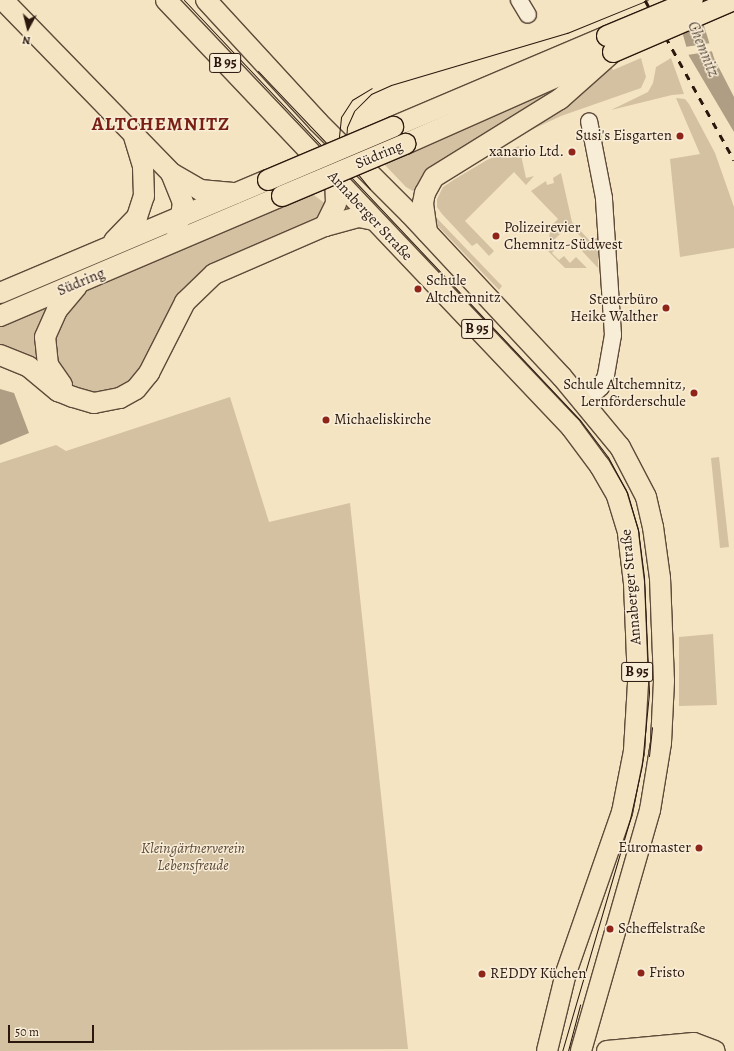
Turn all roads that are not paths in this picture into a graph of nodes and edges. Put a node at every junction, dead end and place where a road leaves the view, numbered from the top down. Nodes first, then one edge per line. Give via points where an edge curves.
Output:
1 (3, 0) edge
2 (166, 0) edge
3 (206, 0) edge
4 (519, 0) edge
5 (693, 0) edge
6 (734, 0) edge
7 (528, 14) dead end
8 (610, 44) junction
9 (589, 121) dead end
10 (132, 133) junction
11 (171, 173) junction
12 (335, 178) junction
13 (236, 193) junction
14 (181, 217) junction
15 (374, 220) junction
16 (325, 226) junction
17 (427, 232) junction
18 (104, 249) junction
19 (140, 256) junction
20 (82, 282) junction
21 (0, 293) edge
22 (0, 316) edge
23 (0, 355) edge
24 (73, 397) junction
25 (584, 403) junction
26 (547, 1051) edge
27 (581, 1051) edge
28 (607, 1051) edge
29 (715, 1051) edge

1 - 10 main road
2 - 12 main road, Annaberger Straße / B 95
3 - 17 main road, Annaberger Straße / B 95 via 323,127
4 - 7 street
5 - 8 main road, Südring, bridge
6 - 8 main road, Südring, bridge
8 - 13 main road, Südring, bridge via 393,127
8 - 17 main road via 560,99 434,177 423,203
8 - 19 main road, Südring, bridge via 405,144
9 - 25 street via 604,198 613,335 606,375 601,387
10 - 11 main road
10 - 18 main road via 145,175 143,201 131,225
11 - 13 main road via 200,190
11 - 14 main road via 181,194
12 - 15 main road, Annaberger Straße / B 95
12 - 16 main road via 336,204
13 - 14 main road, Südring
14 - 18 main road, Südring
14 - 19 main road via 174,230
15 - 16 main road via 359,217
15 - 26 main road, Annaberger Straße / B 95 via 588,447 614,491 628,533 634,583 638,683 637,720 629,781 612,843 566,973
16 - 24 main road via 235,263 204,282 185,302 149,374 128,394 104,402
17 - 25 main road, Annaberger Straße / B 95
18 - 21 main road, Südring
19 - 20 main road, Südring
20 - 22 main road, Südring
20 - 24 main road via 57,310 45,337 48,365
23 - 24 main road via 29,367 58,391
25 - 27 main road, Annaberger Straße / B 95 via 620,447 646,497 659,563 664,688 661,743 650,810
28 - 29 main road via 694,1043

